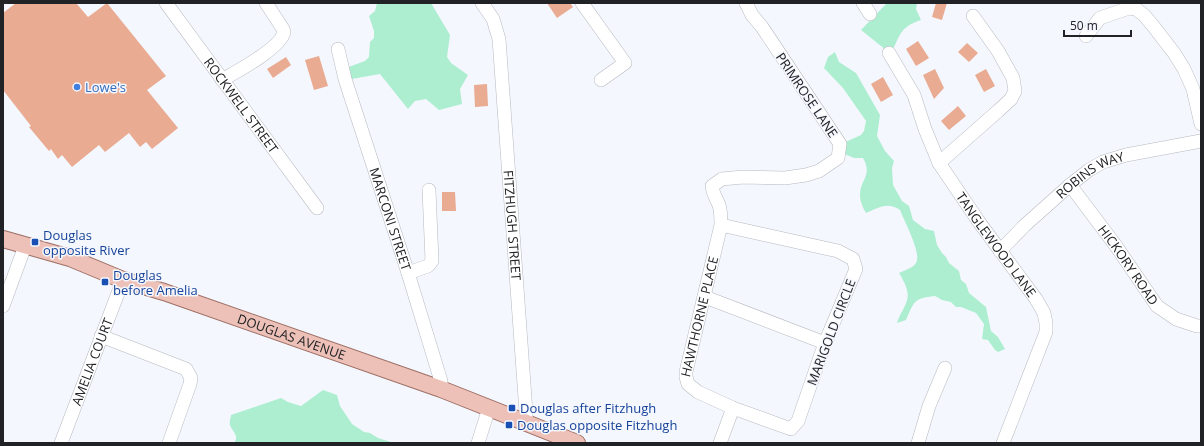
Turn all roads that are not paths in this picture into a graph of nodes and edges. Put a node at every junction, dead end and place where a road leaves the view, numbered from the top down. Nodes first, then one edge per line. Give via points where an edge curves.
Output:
1 (166, 3) edge
2 (266, 3) edge
3 (482, 3) edge
4 (582, 3) edge
5 (746, 3) edge
6 (973, 16) dead end
7 (1086, 36) dead end
8 (338, 49) dead end
9 (889, 53) dead end
10 (222, 80) junction
11 (601, 80) dead end
12 (1201, 124) edge
13 (1201, 141) edge
14 (939, 163) junction
15 (1070, 185) junction
16 (712, 186) joint
17 (429, 190) dead end
18 (317, 208) dead end
19 (721, 225) junction
20 (3, 239) edge
21 (25, 246) junction
22 (1000, 251) junction
23 (408, 273) junction
24 (123, 280) junction
25 (704, 297) junction
26 (3, 306) edge
27 (1201, 326) edge
28 (101, 336) junction
29 (825, 344) junction
30 (945, 368) dead end
31 (441, 389) junction
32 (489, 408) junction
33 (733, 408) junction
34 (526, 423) junction
35 (61, 443) edge
36 (170, 443) edge
37 (478, 443) edge
38 (577, 443) edge
39 (720, 443) edge
40 (918, 443) edge
41 (1003, 443) edge

1 - 10 street, ROCKWELL STREET
2 - 10 street via 280,23 284,32 282,39
3 - 34 street, FITZHUGH STREET via 493,19 499,39
4 - 11 street via 625,63
5 - 16 street, PRIMROSE LANE via 840,144 838,158 819,171 806,175 722,179
6 - 14 street via 1010,72 1015,91 998,111
7 - 12 street via 1100,18 1129,8 1136,9 1144,15 1184,69 1193,89
8 - 23 street, MARCONI STREET via 345,79
9 - 14 street, TANGLEWOOD LANE via 914,95
10 - 18 street, ROCKWELL STREET
13 - 15 street, ROBINS WAY via 1126,155 1103,162
14 - 22 street, TANGLEWOOD LANE
15 - 22 street, ROBINS WAY
15 - 27 street, HICKORY ROAD via 1157,306 1176,320
16 - 19 street, HAWTHORNE PLACE via 712,193 719,204
17 - 23 street via 432,261 428,266
19 - 25 street, HAWTHORNE PLACE
19 - 29 street, MARIGOLD CIRCLE via 838,251 853,259 856,269
20 - 21 main road, DOUGLAS AVENUE
21 - 24 main road, DOUGLAS AVENUE via 70,258
21 - 26 street
22 - 41 street, TANGLEWOOD LANE via 1036,299 1046,323 1046,332
23 - 31 street, MARCONI STREET via 441,381
24 - 28 street, AMELIA COURT
24 - 31 main road, DOUGLAS AVENUE
25 - 29 street
25 - 33 street, HAWTHORNE PLACE via 686,377 688,384 698,392
28 - 35 street, AMELIA COURT
28 - 36 street via 186,369 190,384
29 - 33 street, MARIGOLD CIRCLE via 798,421 791,429
30 - 40 street via 929,406
31 - 32 main road, DOUGLAS AVENUE
32 - 34 main road, DOUGLAS AVENUE
32 - 37 street
33 - 39 street
34 - 38 main road, DOUGLAS AVENUE

